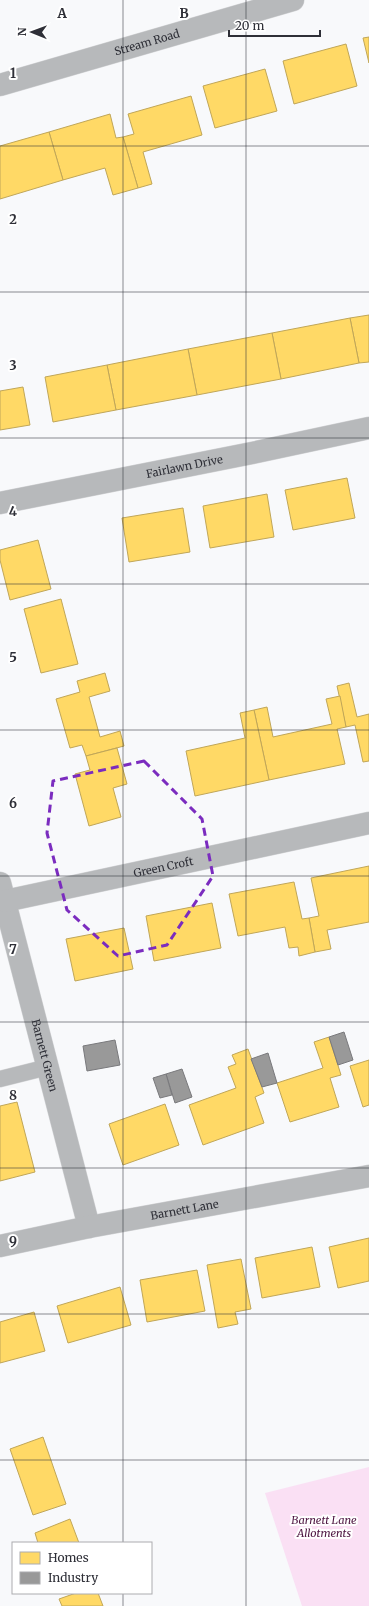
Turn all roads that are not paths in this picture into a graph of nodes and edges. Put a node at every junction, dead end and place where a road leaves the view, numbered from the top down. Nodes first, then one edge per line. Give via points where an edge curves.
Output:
1 (293, 0) edge
2 (0, 85) edge
3 (369, 428) edge
4 (0, 503) edge
5 (369, 823) edge
6 (2, 892) edge
7 (48, 1067) junction
8 (0, 1079) edge
9 (369, 1176) edge
10 (89, 1227) junction
11 (0, 1246) edge

1 - 2 street, Stream Road
3 - 4 street, Fairlawn Drive
5 - 6 street, Green Croft
6 - 7 street, Barnett Green
7 - 8 lane
7 - 10 street, Barnett Green
9 - 10 street, Barnett Lane
10 - 11 street, Barnett Lane

